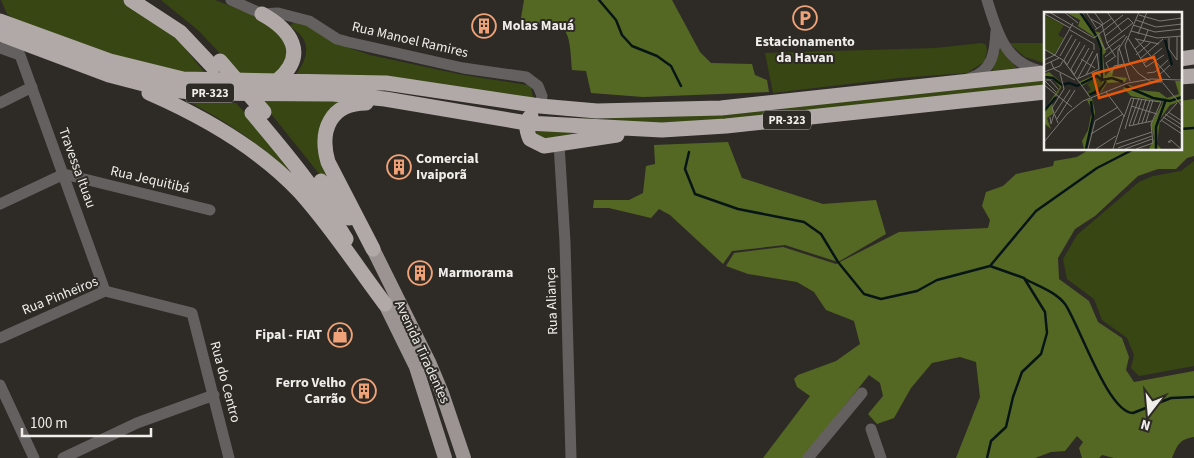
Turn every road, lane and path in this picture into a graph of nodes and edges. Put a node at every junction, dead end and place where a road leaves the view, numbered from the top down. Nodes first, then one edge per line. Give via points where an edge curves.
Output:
1 (131, 0) edge
2 (148, 0) edge
3 (231, 0) edge
4 (987, 0) edge
5 (0, 13) edge
6 (262, 14) junction
7 (0, 21) edge
8 (996, 31) junction
9 (0, 34) edge
10 (48, 38) junction
11 (0, 48) edge
12 (216, 64) junction
13 (1044, 73) edge
14 (1044, 73) edge
15 (109, 75) junction
16 (278, 80) junction
17 (957, 82) junction
18 (32, 87) junction
19 (1044, 92) edge
20 (0, 103) edge
21 (428, 106) junction
22 (258, 113) junction
23 (533, 115) junction
24 (662, 130) junction
25 (559, 144) junction
26 (64, 174) junction
27 (0, 204) edge
28 (210, 210) dead end
29 (373, 250) junction
30 (105, 291) junction
31 (385, 304) junction
32 (192, 313) joint
33 (0, 338) edge
34 (422, 364) junction
35 (0, 385) edge
36 (862, 393) dead end
37 (214, 396) junction
38 (870, 429) dead end
39 (34, 458) edge
40 (63, 458) edge
41 (230, 458) edge
42 (446, 458) edge
43 (464, 458) edge
44 (571, 458) edge
45 (808, 458) edge
46 (882, 458) edge

1 - 12 highway via 180,32
2 - 12 highway via 185,26
3 - 6 street, Rua Manoel Ramires
4 - 8 street
5 - 10 highway via 6,19
6 - 16 highway via 281,26 294,47 290,68
6 - 23 street, Rua Manoel Ramires via 278,13 309,21 337,39 357,45 463,68 526,77 538,86 542,96
7 - 10 highway, PR-323
8 - 13 street via 1017,62
8 - 17 street via 994,50 987,68 975,77
9 - 15 highway, PR-323
10 - 16 highway, PR-323 via 110,61 183,79
11 - 18 street, Travessa Ituau via 20,55
12 - 22 highway, bridge
14 - 17 highway, PR-323
15 - 21 highway, PR-323 via 163,89 191,92 333,94
15 - 31 highway via 200,117 265,160 300,192
16 - 23 highway, PR-323 via 386,83
17 - 23 highway, PR-323 via 721,108
18 - 20 street
18 - 26 street, Travessa Ituau
19 - 24 highway, PR-323
21 - 23 highway, PR-323
21 - 29 highway via 353,103 338,111 329,123 324,148 328,162
22 - 29 highway via 302,157
22 - 31 highway via 323,201
23 - 24 highway, PR-323
23 - 25 highway via 526,132 530,139 537,144
24 - 25 highway
25 - 44 street, Rua Aliança
26 - 27 street
26 - 28 street, Rua Jequitibá
26 - 30 street, Travessa Ituau
29 - 34 main road, Avenida Tiradentes
30 - 32 street, Rua Pinheiros
30 - 33 street, Rua Pinheiros
31 - 34 main road, Avenida Tiradentes
32 - 37 street, Rua do Centro
34 - 42 main road, Avenida Tiradentes
34 - 43 main road, Avenida Tiradentes via 442,394
35 - 39 street
36 - 45 street
37 - 40 street via 138,423
37 - 41 street, Rua do Centro
38 - 46 street

